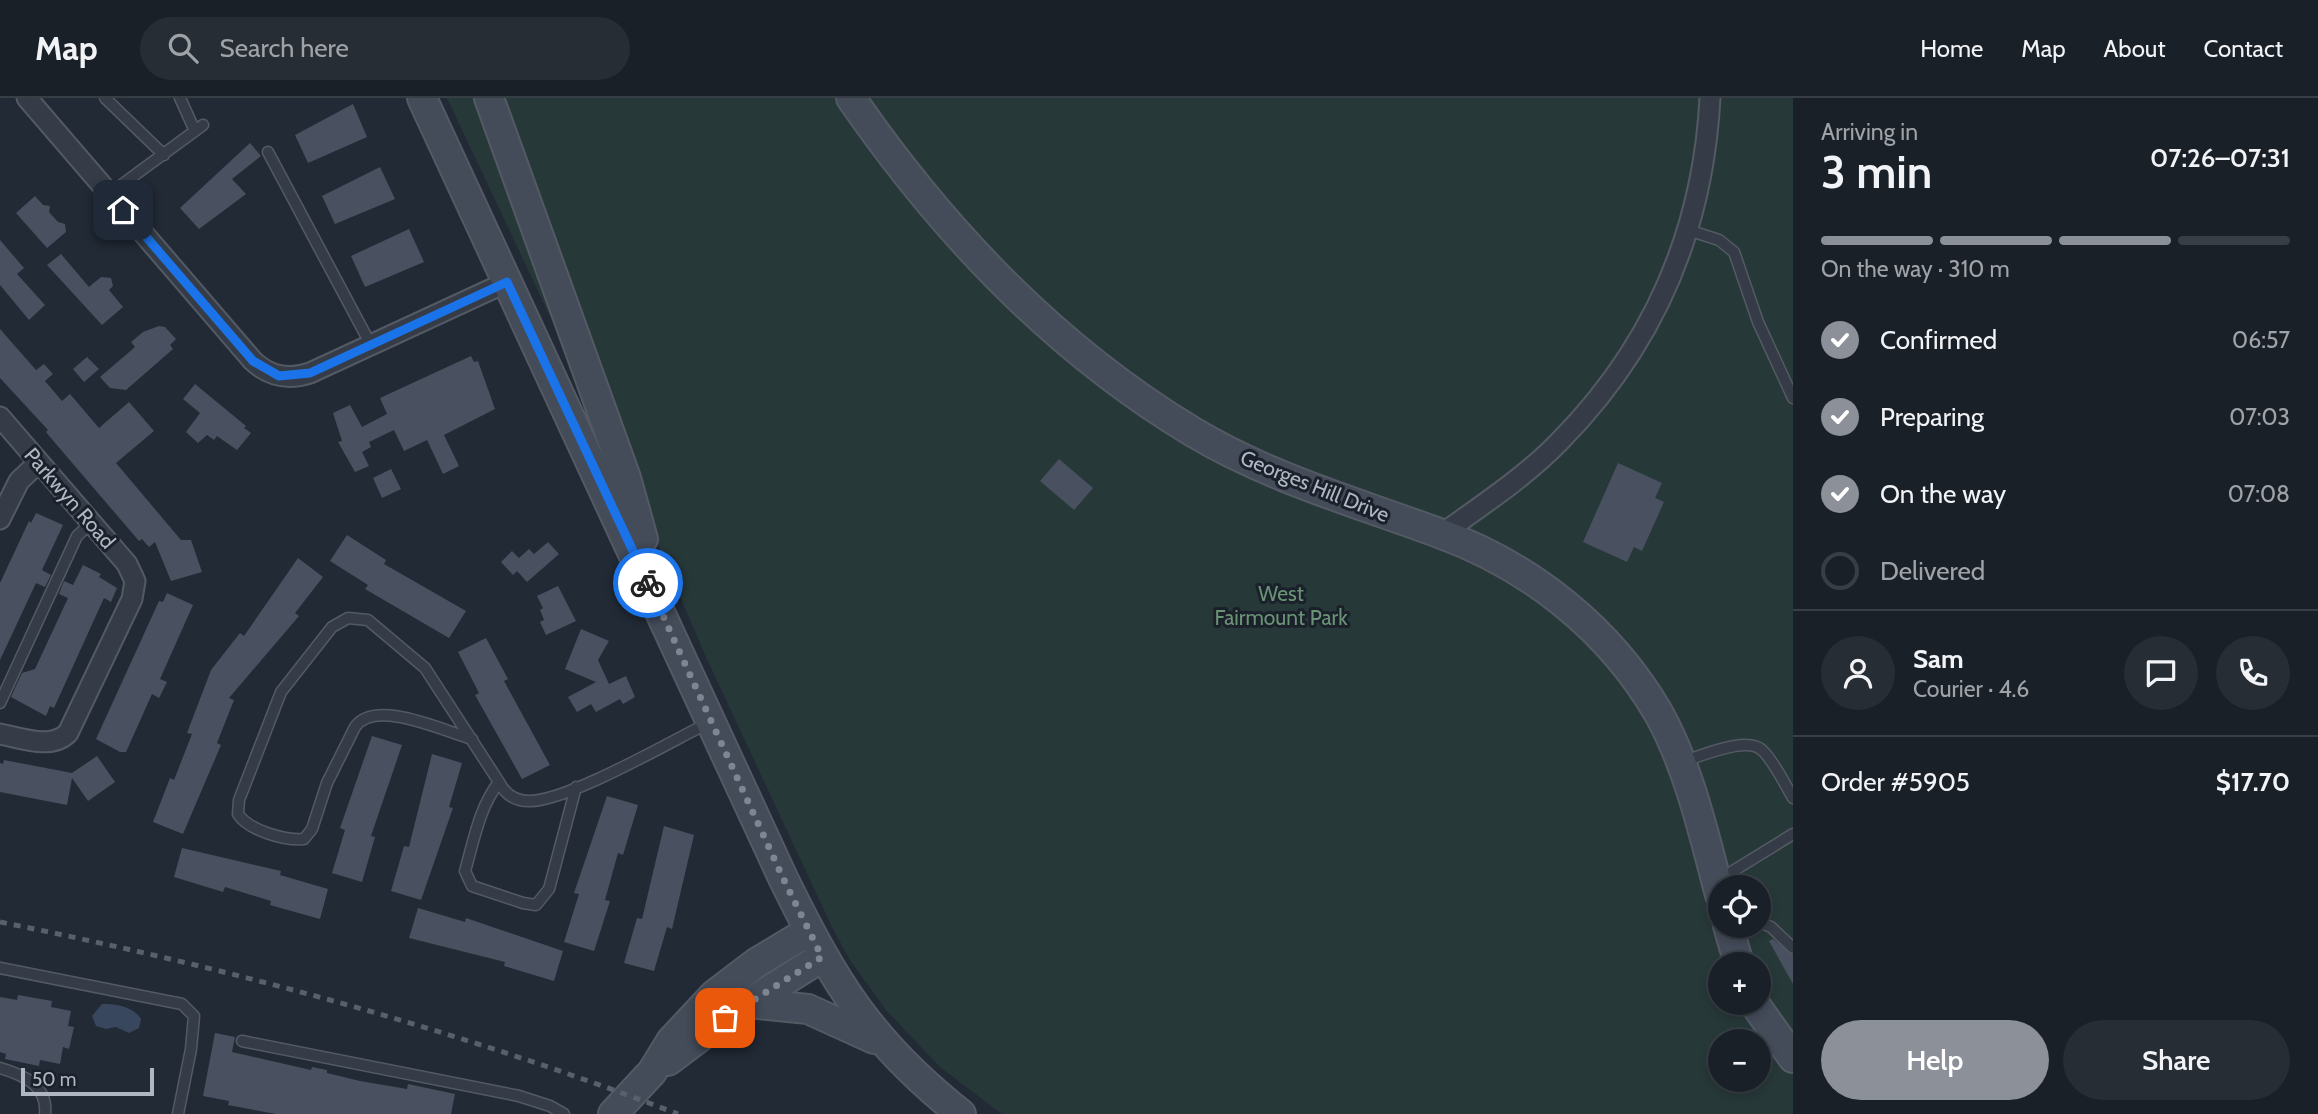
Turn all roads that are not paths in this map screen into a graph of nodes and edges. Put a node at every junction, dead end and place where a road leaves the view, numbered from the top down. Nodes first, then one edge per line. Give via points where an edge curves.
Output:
1 (27, 98) edge
2 (104, 98) edge
3 (180, 98) edge
4 (422, 98) edge
5 (489, 98) edge
6 (851, 98) edge
7 (1710, 98) edge
8 (268, 152) dead end
9 (164, 155) junction
10 (109, 194) junction
11 (1688, 230) junction
12 (507, 282) junction
13 (371, 345) junction
14 (1793, 398) edge
15 (0, 417) edge
16 (38, 463) junction
17 (0, 519) edge
18 (91, 523) junction
19 (1442, 534) junction
20 (669, 630) junction
21 (0, 703) edge
22 (711, 722) junction
23 (0, 734) edge
24 (472, 739) junction
25 (1680, 762) junction
26 (499, 782) junction
27 (576, 788) junction
28 (1793, 798) edge
29 (1793, 834) edge
30 (1714, 875) edge
31 (1736, 875) edge
32 (1771, 927) edge
33 (809, 931) junction
34 (1793, 947) edge
35 (822, 957) junction
36 (0, 968) edge
37 (748, 1003) junction
38 (1763, 1015) edge
39 (242, 1041) dead end
40 (883, 1044) junction
41 (1793, 1058) edge
42 (0, 1068) edge
43 (652, 1072) junction
44 (44, 1114) edge
45 (178, 1114) edge
46 (564, 1114) edge
47 (613, 1114) edge
48 (961, 1114) edge

1 - 10 street
2 - 9 lane
3 - 9 lane via 199,128
4 - 12 main road
5 - 20 main road via 626,478
6 - 19 main road, Georges Hill Drive via 926,199 987,265 1124,386 1194,433 1273,473
7 - 11 street
8 - 13 lane
9 - 10 lane
10 - 13 street via 261,368 279,376 299,377
11 - 14 lane via 1718,240 1734,252 1758,322
11 - 19 street via 1652,317 1608,388 1558,444
12 - 13 street
12 - 20 main road
15 - 16 street, Parkwyn Road
16 - 17 street via 19,481
16 - 18 street, Parkwyn Road
18 - 21 lane via 77,536
18 - 23 street, Parkwyn Road via 127,564 135,581 132,599 76,722 60,740
19 - 25 main road, Georges Hill Drive via 1523,574 1578,614 1639,684
20 - 22 main road
22 - 27 lane
22 - 33 main road
24 - 24 lane via 394,715 372,714 355,727 304,839 250,826 238,814 239,800 281,692 340,621 369,620 416,660
24 - 26 lane
25 - 28 lane via 1742,744 1756,746
25 - 30 main road, Georges Hill Drive
26 - 27 lane via 512,797 530,802
26 - 27 lane via 480,817 466,878 478,889 531,904 542,900 549,889
29 - 31 lane
32 - 34 lane
33 - 35 main road
33 - 43 main road via 756,963 714,996 670,1041
35 - 37 main road
35 - 40 main road
36 - 45 lane via 182,1004 194,1016
37 - 40 main road via 808,1010
37 - 43 main road
38 - 41 main road
39 - 46 lane via 519,1096
40 - 48 main road
42 - 44 lane via 38,1087 45,1102
43 - 47 main road

